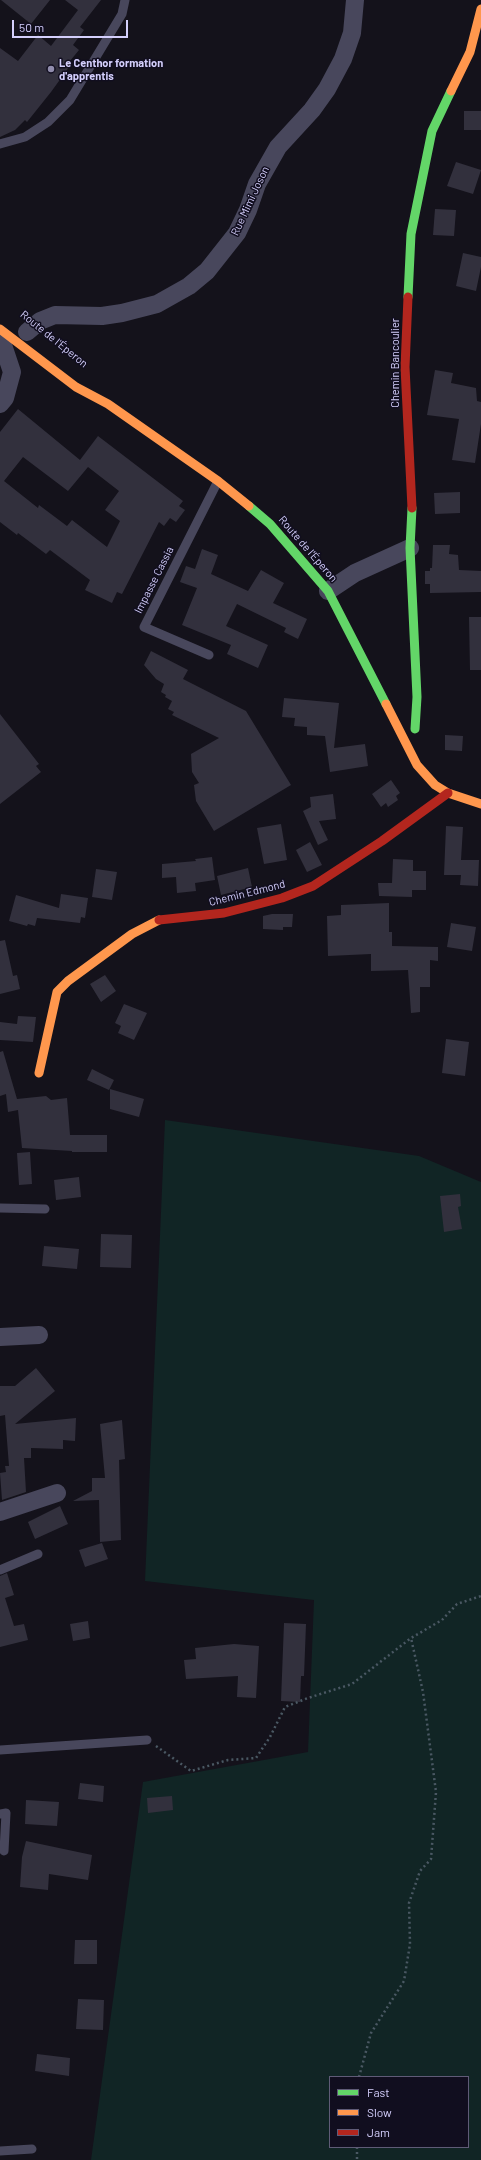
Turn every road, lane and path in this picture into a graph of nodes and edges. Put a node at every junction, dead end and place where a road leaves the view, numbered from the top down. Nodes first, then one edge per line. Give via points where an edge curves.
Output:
1 (125, 0) edge
2 (355, 0) edge
3 (481, 9) edge
4 (0, 144) edge
5 (0, 321) edge
6 (0, 329) edge
7 (27, 332) joint
8 (0, 336) edge
9 (86, 381) dead end
10 (0, 404) edge
11 (108, 404) junction
12 (218, 481) junction
13 (410, 548) junction
14 (328, 590) junction
15 (209, 656) dead end
16 (415, 729) dead end
17 (448, 793) junction
18 (481, 804) edge
19 (39, 1073) dead end
20 (0, 1208) edge
21 (45, 1208) dead end
22 (39, 1335) dead end
23 (0, 1337) edge
24 (57, 1493) dead end
25 (0, 1512) edge
26 (38, 1554) dead end
27 (0, 1570) edge
28 (481, 1596) edge
29 (411, 1638) junction
30 (147, 1740) joint
31 (0, 1750) edge
32 (0, 1814) edge
33 (4, 1851) dead end
34 (359, 2076) edge
35 (357, 2148) edge
36 (32, 2149) dead end
37 (0, 2151) edge
38 (357, 2160) edge

1 - 4 lane via 122,14 70,100 43,126 25,137
2 - 7 street, Rue Mimi Joson via 352,33 343,59 327,89 312,110 278,147 259,179 238,233 207,271 189,286 157,304 102,316 55,315 40,321
3 - 13 street, Chemin Bancoulier via 470,52 432,131 411,234 405,367 412,506
5 - 7 street via 18,333
6 - 11 street, Route de l'Éperon via 76,387
8 - 10 street via 12,372 5,398
9 - 11 street, Route de l'Éperon
11 - 12 street, Route de l'Éperon
12 - 14 street, Route de l'Éperon via 270,524
12 - 15 lane, Impasse Cassia via 144,627
13 - 14 street via 366,567
13 - 16 street, Chemin Bancoulier via 417,697
14 - 17 street, Route de l'Éperon via 417,765 435,785
17 - 18 street, Route de l'Éperon
17 - 19 street, Chemin Edmond via 382,841 313,886 282,898 224,913 156,920 132,934 57,992
20 - 21 lane
22 - 23 street
24 - 25 street
26 - 27 lane
28 - 29 path via 457,1604 442,1620
29 - 30 path via 352,1684 285,1707 256,1758 228,1760 191,1770
29 - 34 path via 423,1692 436,1792 431,1859 420,1871 409,1903 410,1944 404,1981 371,2033
30 - 31 lane
32 - 33 lane via 6,1813
35 - 38 path
36 - 37 lane

